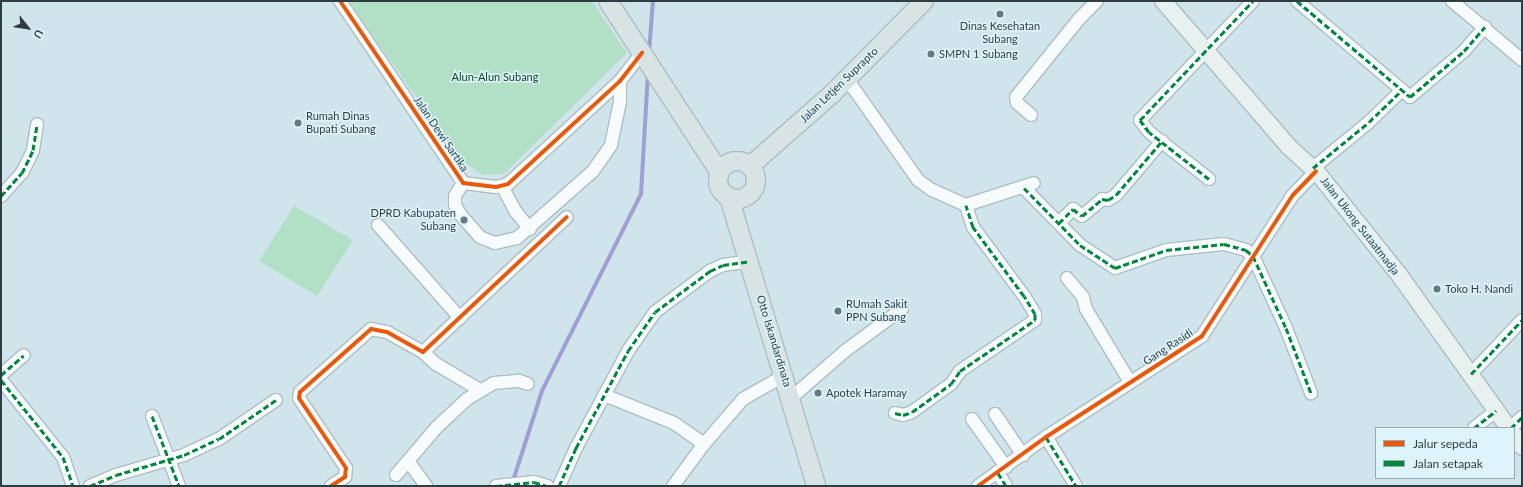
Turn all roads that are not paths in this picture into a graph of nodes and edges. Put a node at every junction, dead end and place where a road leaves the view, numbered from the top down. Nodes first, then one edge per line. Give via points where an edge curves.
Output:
1 (340, 1) edge
2 (608, 1) edge
3 (924, 1) edge
4 (1097, 1) edge
5 (1163, 1) edge
6 (1253, 1) edge
7 (1296, 1) edge
8 (1452, 1) edge
9 (1485, 27) junction
10 (1205, 50) junction
11 (642, 53) junction
12 (1522, 60) edge
13 (847, 79) junction
14 (620, 81) junction
15 (1402, 90) junction
16 (1031, 115) dead end
17 (37, 124) dead end
18 (1162, 141) junction
19 (750, 166) junction
20 (1314, 169) junction
21 (720, 173) junction
22 (1209, 179) dead end
23 (463, 183) junction
24 (502, 186) junction
25 (1, 196) edge
26 (729, 197) junction
27 (966, 205) junction
28 (567, 217) dead end
29 (1059, 223) junction
30 (378, 225) dead end
31 (530, 229) junction
32 (1253, 256) junction
33 (750, 261) junction
34 (1068, 278) dead end
35 (902, 310) dead end
36 (460, 318) junction
37 (1522, 320) edge
38 (423, 352) junction
39 (24, 355) dead end
40 (1471, 374) junction
41 (1, 375) edge
42 (785, 375) junction
43 (1, 380) edge
44 (1130, 382) junction
45 (528, 384) dead end
46 (480, 390) junction
47 (1311, 393) dead end
48 (604, 395) junction
49 (792, 398) junction
50 (276, 400) dead end
51 (1496, 411) junction
52 (895, 413) dead end
53 (995, 414) dead end
54 (152, 416) dead end
55 (1522, 417) edge
56 (972, 419) dead end
57 (1475, 427) edge
58 (1509, 427) edge
59 (1511, 427) edge
60 (1515, 436) edge
61 (1046, 437) junction
62 (704, 444) junction
63 (1522, 447) edge
64 (1023, 454) junction
65 (170, 460) junction
66 (408, 461) junction
67 (1002, 470) junction
68 (396, 475) dead end
69 (499, 485) edge
70 (73, 486) edge
71 (90, 486) edge
72 (179, 486) edge
73 (331, 486) edge
74 (426, 486) edge
75 (547, 486) edge
76 (559, 486) edge
77 (673, 486) edge
78 (816, 486) edge
79 (978, 486) edge
80 (1006, 486) edge
81 (1076, 486) edge

1 - 23 street, Jalan Dewi Sartika
2 - 11 main road
3 - 13 main road, Jalan Letjen Suprapto
4 - 16 street via 1068,31 1016,98 1017,103
5 - 10 main road, Jalan Ukong Sutaatmadja
6 - 10 street
7 - 15 street
8 - 9 street
9 - 12 street
9 - 15 street via 1464,51 1410,97
10 - 18 street via 1140,120 1149,132
10 - 20 main road, Jalan Ukong Sutaatmadja via 1290,148
11 - 14 street
11 - 21 main road
13 - 19 main road, Jalan Letjen Suprapto
13 - 27 street via 918,180
14 - 24 street via 508,184
14 - 31 street via 620,102 611,145 593,171
15 - 20 street, Gang Rasidi
17 - 25 street via 33,150 22,173
18 - 22 street
18 - 29 street via 1116,196 1108,200 1102,199 1082,216 1073,209
19 - 21 main road via 733,162
19 - 26 main road via 756,176 754,188 746,196
20 - 32 street, Gang Rasidi via 1293,195
20 - 40 main road, Jalan Ukong Sutaatmadja via 1400,276
21 - 26 main road via 719,184
23 - 24 street, Jalan Dewi Sartika
23 - 31 street via 455,196 456,205 460,214 480,237 495,243 509,242
24 - 31 street via 516,212
26 - 33 main road, Otto Iskandardinata
27 - 29 street via 1029,185
27 - 52 street via 973,227 1024,296 1035,314 1035,320 960,371 951,384 912,412 903,415
28 - 36 street
29 - 32 street via 1080,245 1109,266 1119,269 1166,250 1224,244 1239,246
30 - 36 street
32 - 44 street, Gang Rasidi via 1202,336
32 - 47 street via 1286,328
33 - 42 main road, Otto Iskandardinata
33 - 48 street via 723,265 710,271 654,312 628,351
34 - 44 street via 1083,297 1086,309
35 - 49 street via 845,351
36 - 38 street
37 - 40 street
38 - 46 street via 436,364
38 - 73 street via 387,332 371,329 300,392 299,398 346,468 344,477
39 - 41 street
40 - 51 main road, Jalan Ukong Sutaatmadja
42 - 49 main road, Otto Iskandardinata
42 - 62 street via 746,397
43 - 70 street via 63,457
44 - 61 street, Gang Rasidi
45 - 46 street via 518,381 494,383
46 - 66 street via 466,399 436,428
48 - 62 street via 674,423
48 - 76 street
49 - 78 main road, Otto Iskandardinata
50 - 65 street via 219,439
51 - 57 street
51 - 58 main road, Jalan Ukong Sutaatmadja
53 - 64 street
54 - 65 street
55 - 59 street
56 - 67 street
60 - 63 main road
61 - 64 street, Gang Rasidi
61 - 81 street
62 - 77 street
64 - 67 street, Gang Rasidi
65 - 71 street via 116,475
65 - 72 street
66 - 68 street
66 - 74 street
67 - 79 street, Gang Rasidi
67 - 80 street
69 - 75 street via 534,482

